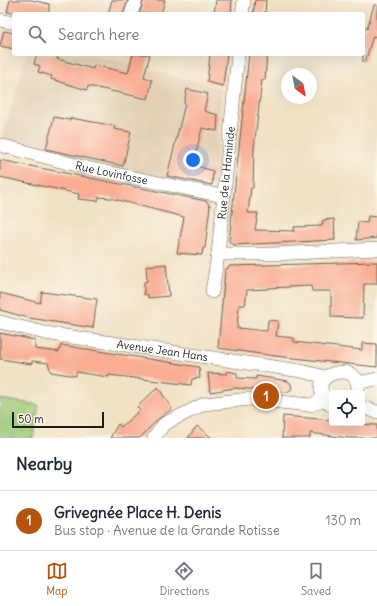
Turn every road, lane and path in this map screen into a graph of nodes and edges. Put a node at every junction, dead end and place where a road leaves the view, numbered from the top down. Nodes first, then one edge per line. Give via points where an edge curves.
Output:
1 (136, 0) edge
2 (244, 0) edge
3 (133, 12) edge
4 (242, 12) edge
5 (0, 20) edge
6 (12, 23) edge
7 (238, 56) edge
8 (0, 145) edge
9 (223, 196) junction
10 (377, 249) edge
11 (218, 254) junction
12 (212, 292) dead end
13 (0, 322) edge
14 (326, 377) junction
15 (377, 379) edge
16 (357, 388) edge
17 (328, 402) edge
18 (365, 408) edge
19 (377, 412) edge
20 (154, 438) edge

1 - 3 street
2 - 4 street
5 - 6 street
7 - 9 street, Rue de la Haminde
8 - 9 street, Rue Lovinfosse via 87,168
9 - 11 street, Rue de la Haminde
10 - 11 street
11 - 12 street, Rue de la Haminde
13 - 14 street, Avenue Jean Hans via 45,333 301,371
14 - 16 street via 334,372 345,372 352,376
14 - 17 street via 322,384 322,392
15 - 16 street
17 - 20 street via 311,405 249,399 204,404 164,424
18 - 19 street

